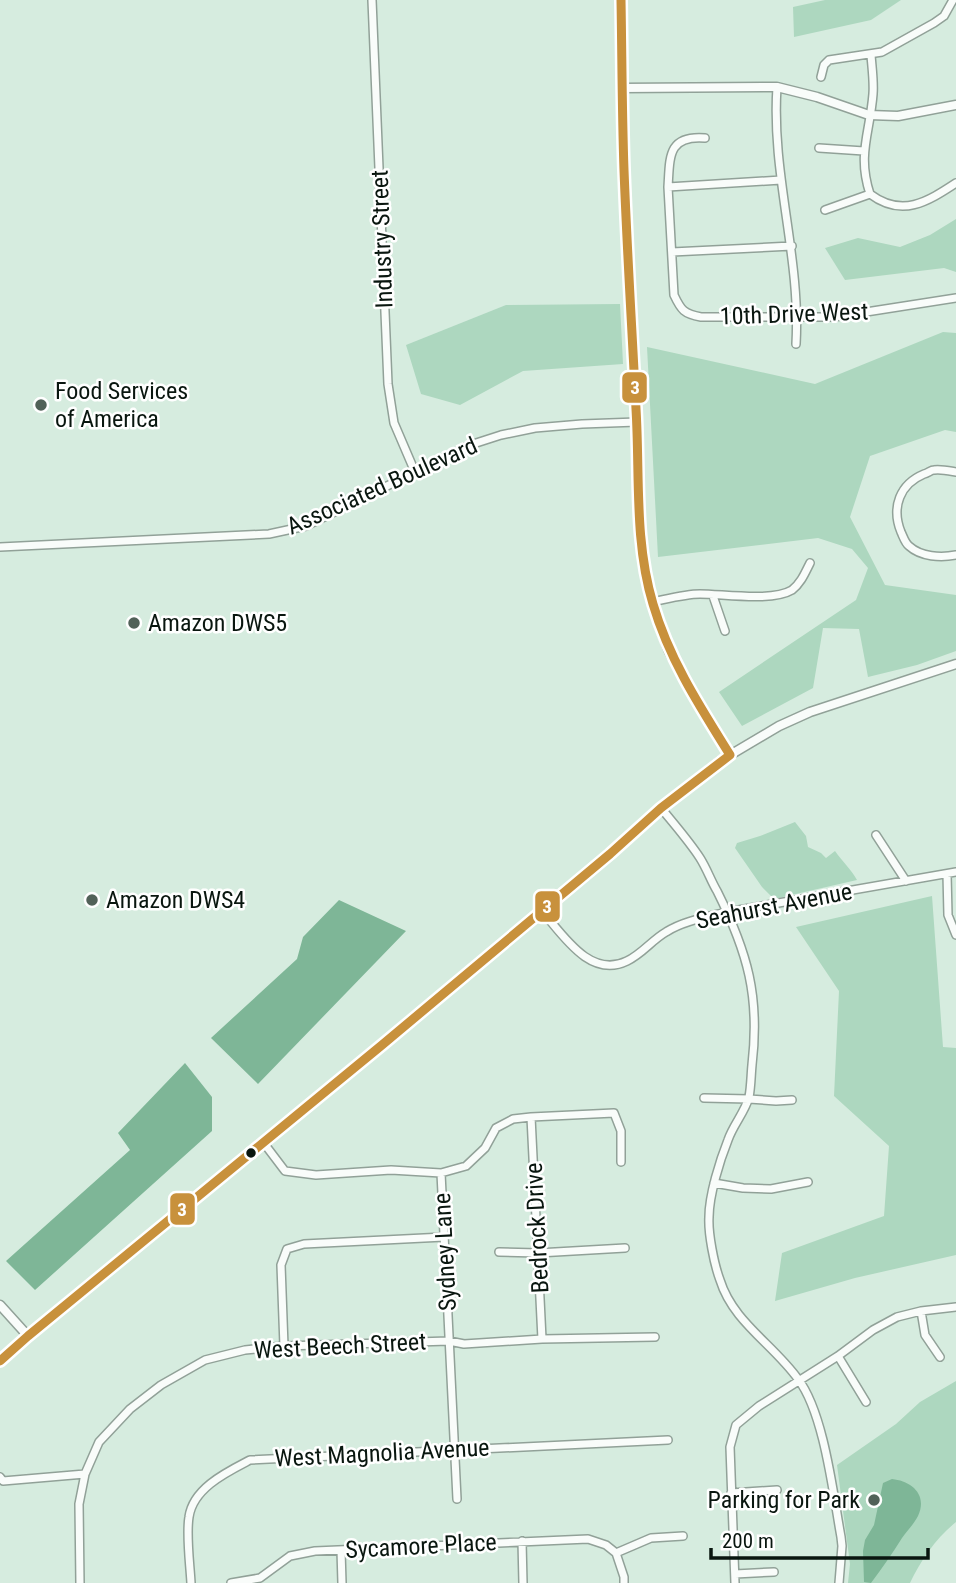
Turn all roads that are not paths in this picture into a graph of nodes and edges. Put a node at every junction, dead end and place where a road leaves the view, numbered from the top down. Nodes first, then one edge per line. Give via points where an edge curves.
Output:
1 (372, 0) edge
2 (621, 0) edge
3 (953, 0) edge
4 (871, 55) junction
5 (821, 77) dead end
6 (777, 87) junction
7 (622, 88) junction
8 (956, 105) edge
9 (869, 115) junction
10 (705, 138) dead end
11 (818, 148) dead end
12 (864, 151) junction
13 (781, 180) junction
14 (956, 183) edge
15 (668, 187) junction
16 (870, 194) junction
17 (825, 210) dead end
18 (792, 246) junction
19 (672, 252) junction
20 (956, 298) edge
21 (797, 317) junction
22 (796, 344) dead end
23 (637, 422) junction
24 (415, 472) junction
25 (956, 472) edge
26 (0, 547) edge
27 (956, 555) edge
28 (810, 563) dead end
29 (713, 596) junction
30 (652, 602) junction
31 (724, 631) dead end
32 (956, 664) edge
33 (730, 755) junction
34 (662, 808) junction
35 (876, 835) dead end
36 (956, 872) edge
37 (947, 874) junction
38 (906, 881) junction
39 (542, 911) junction
40 (727, 912) junction
41 (956, 935) edge
42 (704, 1097) dead end
43 (749, 1098) junction
44 (792, 1100) dead end
45 (531, 1117) junction
46 (263, 1142) junction
47 (621, 1162) dead end
48 (441, 1173) junction
49 (808, 1182) dead end
50 (714, 1184) junction
51 (444, 1237) junction
52 (625, 1248) dead end
53 (499, 1252) dead end
54 (538, 1253) junction
55 (0, 1306) edge
56 (956, 1307) edge
57 (921, 1311) junction
58 (28, 1336) junction
59 (655, 1336) dead end
60 (542, 1339) junction
61 (449, 1341) junction
62 (285, 1346) junction
63 (838, 1356) junction
64 (940, 1357) dead end
65 (0, 1362) edge
66 (799, 1380) junction
67 (866, 1402) dead end
68 (668, 1440) dead end
69 (454, 1450) junction
70 (85, 1474) junction
71 (1, 1480) edge
72 (777, 1490) dead end
73 (731, 1493) junction
74 (457, 1499) dead end
75 (683, 1535) dead end
76 (523, 1541) junction
77 (341, 1550) junction
78 (616, 1553) junction
79 (774, 1572) dead end
80 (735, 1574) junction
81 (80, 1583) edge
82 (191, 1583) edge
83 (231, 1583) edge
84 (342, 1583) edge
85 (523, 1583) edge
86 (624, 1583) edge
87 (735, 1583) edge
88 (839, 1583) edge

1 - 24 street, Industry Street via 390,406
2 - 7 street
3 - 4 street via 934,23
4 - 5 street via 829,60
4 - 9 street
6 - 7 street
6 - 9 street
6 - 13 street
7 - 23 street
8 - 9 street via 898,116
9 - 12 street
10 - 15 street via 677,144 671,152
11 - 12 street
12 - 16 street
13 - 15 street
13 - 18 street
14 - 16 street via 916,204 893,206
15 - 19 street
16 - 17 street
18 - 19 street
18 - 21 street
19 - 21 street, 10th Drive West via 674,295 688,315
20 - 21 street, 10th Drive West via 834,317
21 - 22 street
23 - 24 street, Associated Boulevard via 535,428 501,435
23 - 30 street via 640,522
24 - 26 street, Associated Boulevard via 285,532
25 - 27 street via 934,470 908,484 898,497 897,522 909,546 935,556
28 - 29 street via 802,580 780,594
29 - 30 street
29 - 31 street
30 - 33 street via 669,651
32 - 33 street via 810,712
33 - 34 street
34 - 39 street
34 - 40 street via 701,859
35 - 38 street
36 - 37 street, Seahurst Avenue
37 - 38 street, Seahurst Avenue
37 - 41 street via 948,915
38 - 40 street, Seahurst Avenue
39 - 40 street, Seahurst Avenue via 572,946 592,962 606,965 626,962 675,927
39 - 46 street
40 - 43 street via 748,965 754,995
42 - 43 street
43 - 44 street
43 - 50 street via 728,1138
45 - 47 street via 614,1113 621,1131
45 - 48 street via 496,1128 485,1149 466,1166
45 - 54 street, Bedrock Drive
46 - 48 street via 285,1171 316,1175 391,1170
46 - 58 street
48 - 51 street, Sydney Lane
49 - 50 street via 771,1189
50 - 66 street via 709,1217 720,1281 740,1316
51 - 61 street, Sydney Lane
51 - 62 street via 304,1244 287,1249 281,1265
52 - 54 street
53 - 54 street
54 - 60 street, Bedrock Drive
55 - 58 street
56 - 57 street
57 - 63 street via 873,1330
57 - 64 street via 925,1335
58 - 65 street
59 - 60 street, West Beech Street
60 - 61 street, West Beech Street
61 - 62 street, West Beech Street
61 - 69 street, Sydney Lane
62 - 70 street, West Beech Street via 205,1360 161,1385 99,1442
63 - 66 street
63 - 67 street
66 - 73 street via 736,1425 730,1447
66 - 88 street via 820,1432 832,1488 842,1546
68 - 69 street, West Magnolia Avenue
69 - 74 street, Sydney Lane
69 - 82 street, West Magnolia Avenue via 250,1460 217,1477 199,1495 189,1516
70 - 71 street
70 - 81 street, West Beech Street via 79,1504
72 - 73 street
73 - 80 street
75 - 78 street via 651,1538
76 - 77 street, Sycamore Place
76 - 78 street, Sycamore Place via 587,1539
76 - 85 street
77 - 83 street, Sycamore Place via 290,1556 260,1578
77 - 84 street
78 - 86 street
79 - 80 street
80 - 87 street

